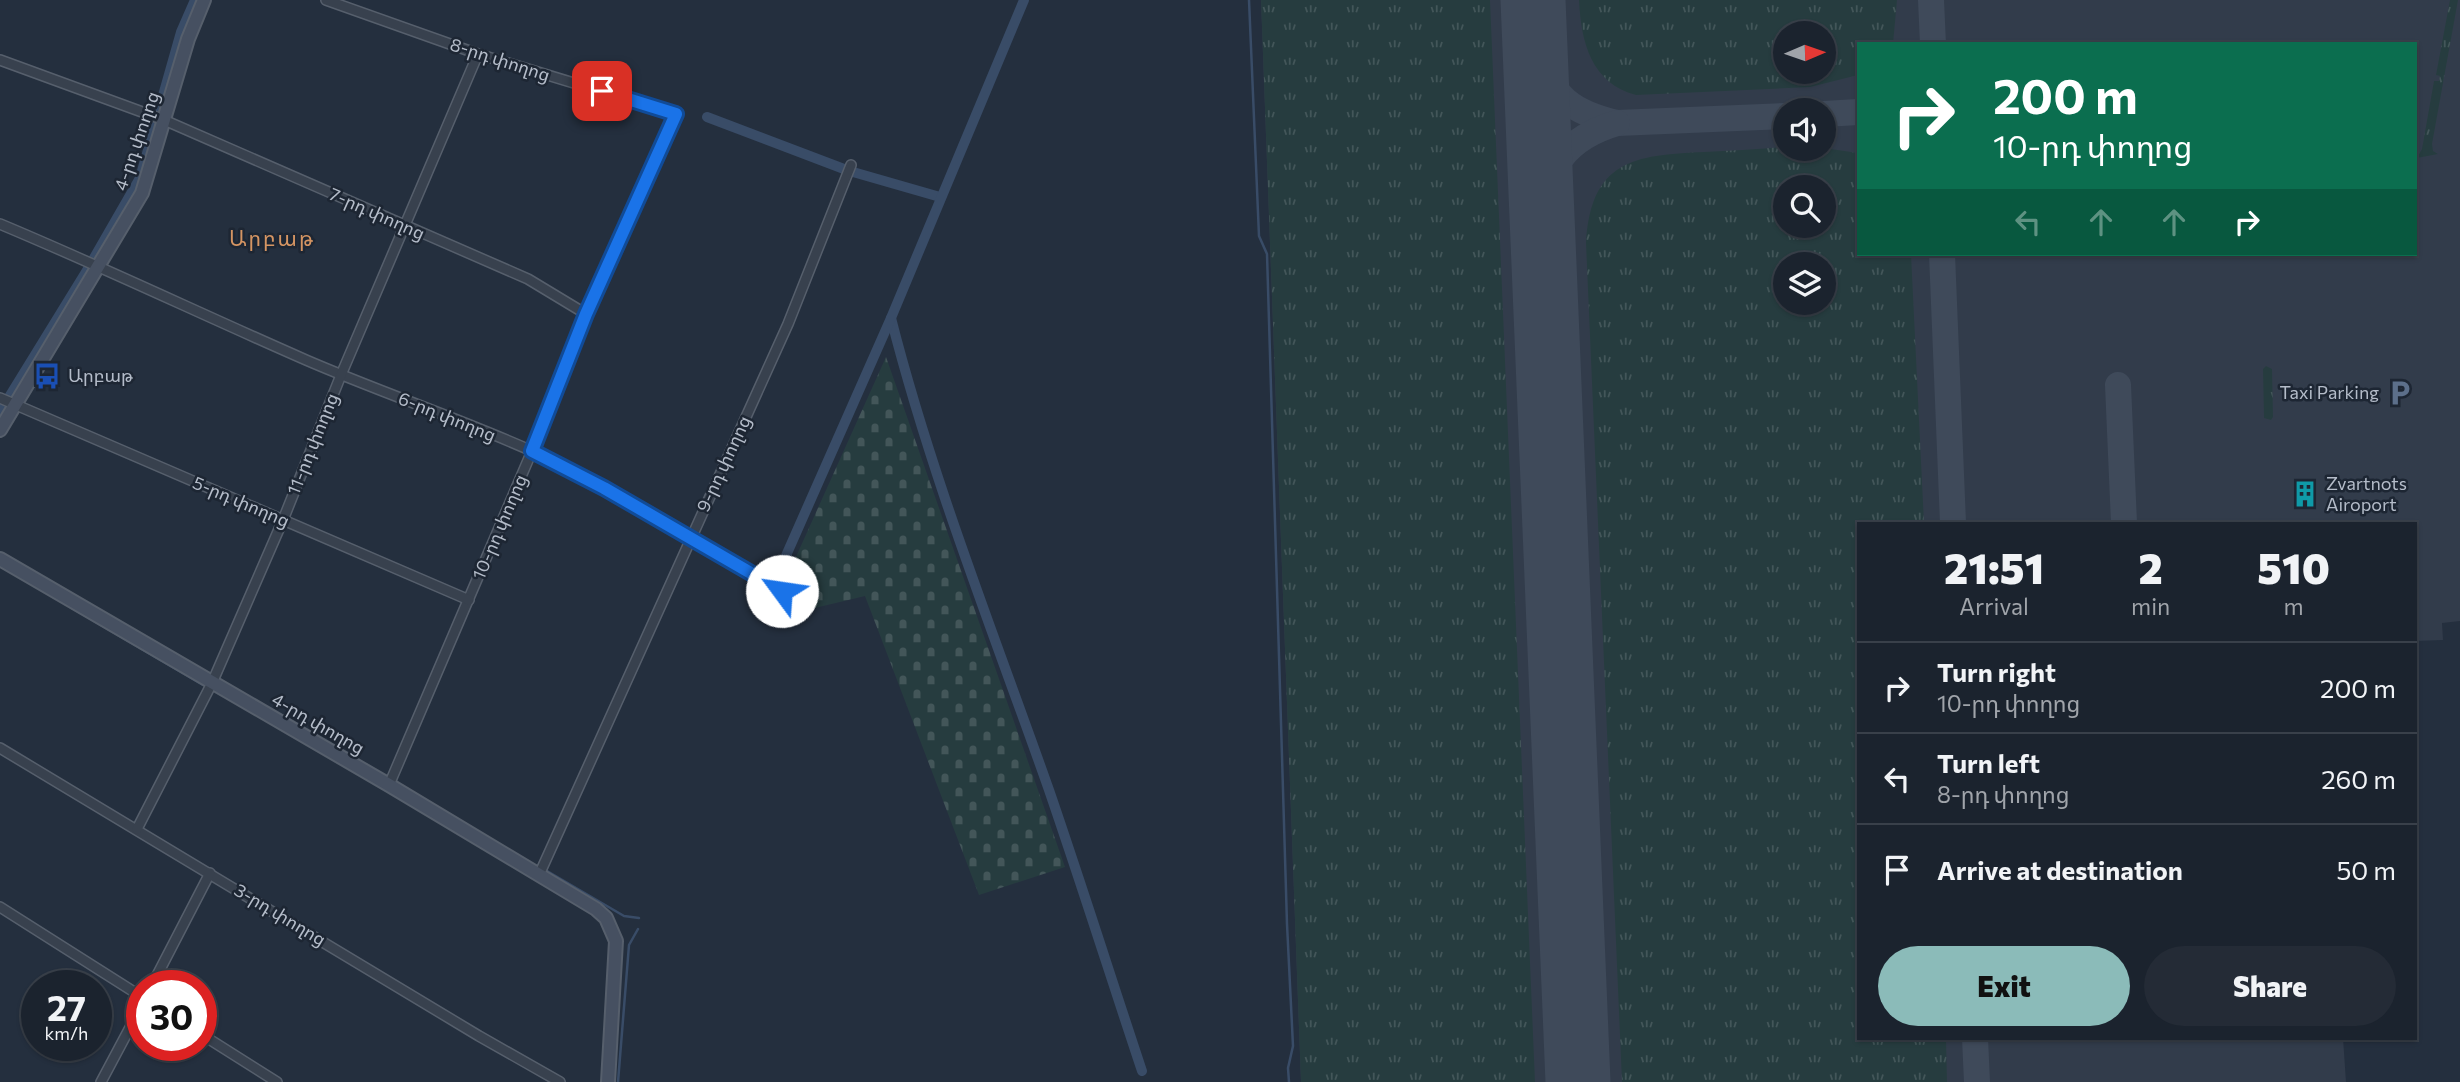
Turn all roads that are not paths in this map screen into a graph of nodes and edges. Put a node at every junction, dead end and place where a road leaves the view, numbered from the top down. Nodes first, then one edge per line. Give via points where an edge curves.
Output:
1 (204, 0) edge
2 (327, 0) edge
3 (478, 54) junction
4 (0, 60) edge
5 (676, 114) joint
6 (164, 120) junction
7 (850, 165) dead end
8 (0, 224) edge
9 (406, 226) junction
10 (100, 266) junction
11 (586, 314) junction
12 (341, 375) junction
13 (0, 398) edge
14 (14, 404) junction
15 (0, 430) edge
16 (532, 451) junction
17 (283, 520) junction
18 (690, 537) junction
19 (0, 559) edge
20 (782, 591) dead end
21 (469, 600) junction
22 (212, 683) junction
23 (0, 748) edge
24 (389, 785) junction
25 (137, 829) junction
26 (210, 873) junction
27 (539, 875) junction
28 (0, 907) edge
29 (160, 970) edge
30 (126, 987) edge
31 (126, 1035) edge
32 (217, 1044) edge
33 (101, 1082) edge
34 (277, 1082) edge
35 (560, 1082) edge
36 (608, 1082) edge

1 - 6 main road, 4-րդ փողոց
2 - 3 street, 8-րդ փողոց
3 - 5 street, 8-րդ փողոց
3 - 9 street, 11-րդ փողոց
4 - 6 street, 7-րդ փողոց
5 - 11 street, 10-րդ փողոց
6 - 9 street, 7-րդ փողոց
6 - 10 main road, 4-րդ փողոց via 142,193
7 - 18 street, 9-րդ փողոց via 788,324
8 - 10 street, 6-րդ փողոց
9 - 11 street, 7-րդ փողոց via 528,279
9 - 12 street, 11-րդ փողոց
10 - 12 street, 6-րդ փողոց
10 - 14 main road, 4-րդ փողոց
11 - 16 street, 10-րդ փողոց
12 - 16 street, 6-րդ փողոց
12 - 17 street, 11-րդ փողոց
13 - 14 street, 5-րդ փողոց
14 - 15 main road, 4-րդ փողոց
14 - 17 street, 5-րդ փողոց
16 - 18 street, 6-րդ փողոց
16 - 21 street, 10-րդ փողոց
17 - 21 street, 5-րդ փողոց
17 - 22 street, 11-րդ փողոց
18 - 20 street, 6-րդ փողոց
18 - 27 street, 9-րդ փողոց
19 - 22 main road, 4-րդ փողոց
21 - 24 street, 10-րդ փողոց
22 - 24 main road, 4-րդ փողոց
22 - 25 street, 11-րդ փողոց
23 - 25 street, 3-րդ փողոց
24 - 27 main road, 4-րդ փողոց
25 - 26 street, 3-րդ փողոց
26 - 29 street
26 - 35 street, 3-րդ փողոց
27 - 36 main road, 4-րդ փողոց via 596,909 612,928 616,954
28 - 30 street
31 - 33 street
32 - 34 street

